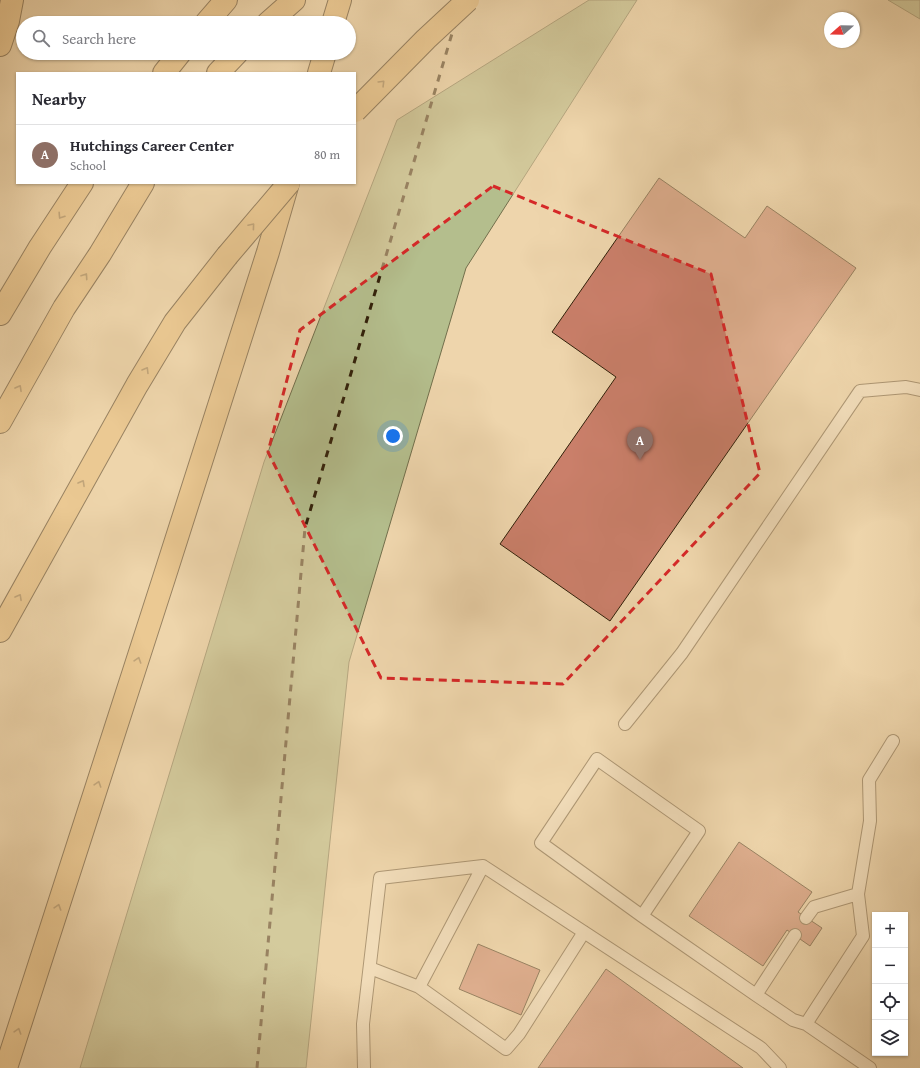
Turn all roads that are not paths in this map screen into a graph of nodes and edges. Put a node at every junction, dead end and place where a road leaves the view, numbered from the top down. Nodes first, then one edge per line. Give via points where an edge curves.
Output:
1 (226, 0) edge
2 (294, 0) edge
3 (340, 0) edge
4 (468, 0) edge
5 (11, 7) edge
6 (212, 16) edge
7 (276, 16) edge
8 (335, 16) edge
9 (0, 45) edge
10 (174, 60) edge
11 (230, 60) edge
12 (323, 60) edge
13 (165, 72) edge
14 (219, 72) edge
15 (319, 72) edge
16 (356, 110) edge
17 (81, 184) edge
18 (141, 184) edge
19 (288, 184) edge
20 (289, 184) edge
21 (0, 314) edge
22 (920, 390) edge
23 (0, 422) edge
24 (0, 631) edge
25 (625, 724) dead end
26 (894, 741) dead end
27 (483, 866) junction
28 (858, 894) junction
29 (642, 916) junction
30 (806, 918) dead end
31 (584, 932) junction
32 (795, 936) dead end
33 (370, 968) junction
34 (419, 987) junction
35 (756, 994) junction
36 (806, 1024) junction
37 (6, 1068) edge
38 (364, 1068) edge
39 (780, 1068) edge
40 (870, 1068) edge

1 - 6 highway
2 - 7 highway
3 - 8 highway
16 -> 4 highway, bridge
5 - 9 highway
10 - 13 highway
11 - 14 highway
12 - 15 highway
17 -> 21 highway
23 -> 18 highway via 64,308
24 -> 19 highway, bridge via 174,322
37 -> 20 highway
22 - 25 lane via 906,388 860,391 682,653
26 - 28 lane via 869,780 870,821
27 - 31 lane
27 - 33 lane via 380,878
27 - 34 lane
28 - 30 lane via 814,907
28 - 36 lane via 863,936
29 - 29 lane via 541,844 597,759 699,831
29 - 35 lane
31 - 34 lane via 519,1034 506,1049
31 - 39 lane via 761,1048
32 - 35 lane
33 - 34 lane
33 - 38 lane via 363,1024
35 - 36 lane via 793,1020
36 - 40 lane

